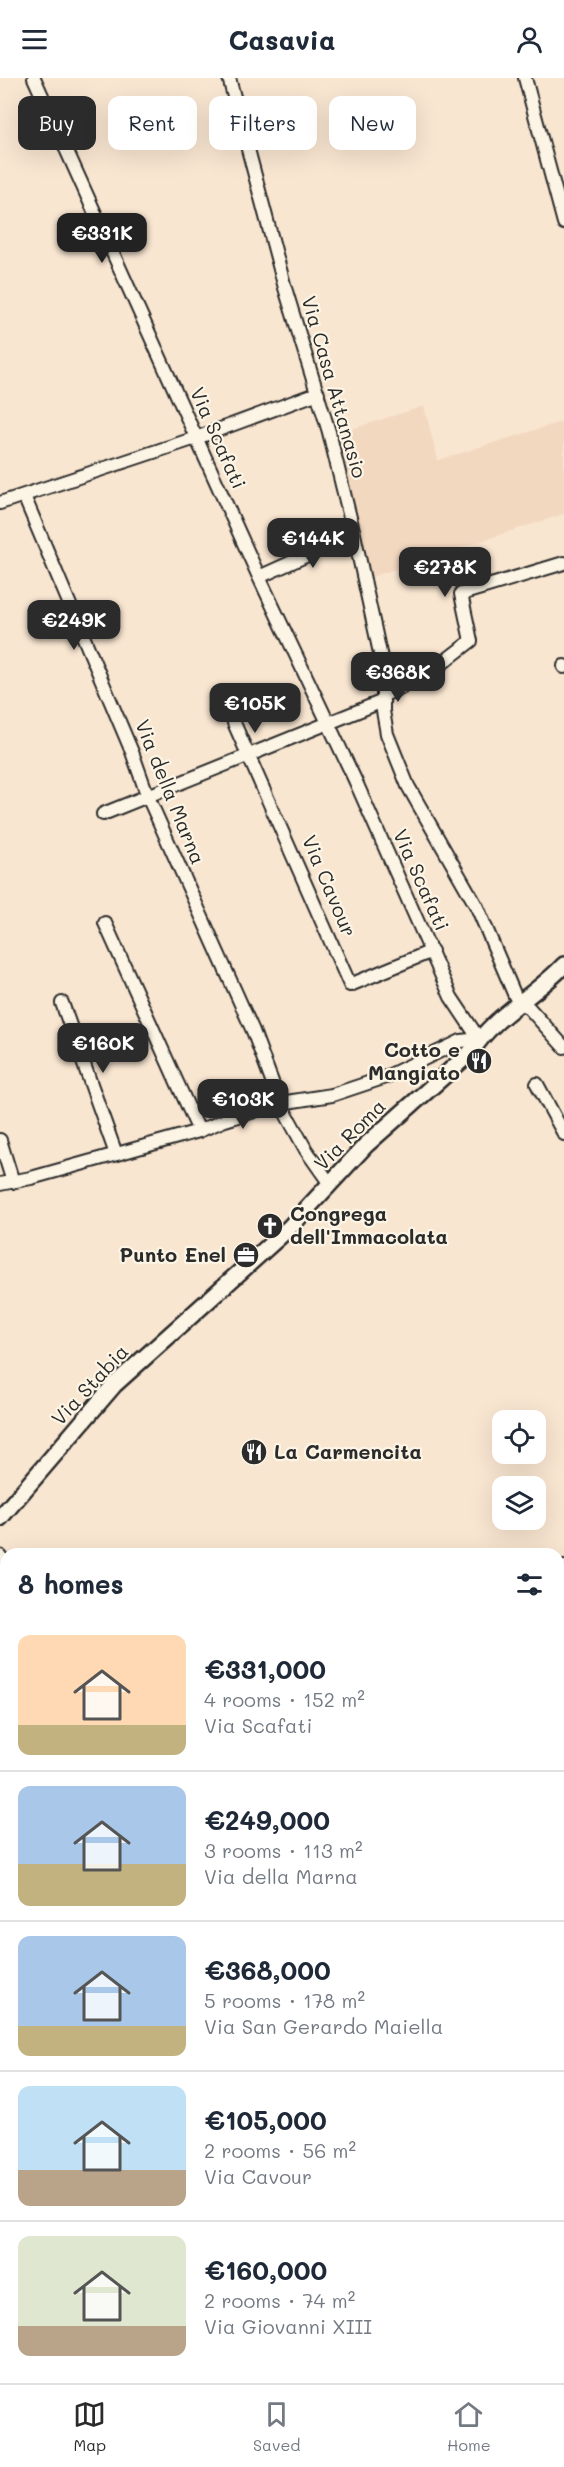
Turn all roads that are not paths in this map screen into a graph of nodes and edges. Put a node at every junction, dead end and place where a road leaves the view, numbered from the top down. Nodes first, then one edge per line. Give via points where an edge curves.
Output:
1 (34, 78) edge
2 (229, 78) edge
3 (525, 78) edge
4 (564, 223) edge
5 (318, 393) junction
6 (196, 438) junction
7 (24, 496) junction
8 (0, 503) edge
9 (354, 534) junction
10 (564, 563) edge
11 (259, 577) junction
12 (383, 698) junction
13 (234, 723) dead end
14 (328, 725) junction
15 (248, 757) junction
16 (148, 797) junction
17 (103, 814) dead end
18 (105, 923) dead end
19 (432, 951) junction
20 (564, 965) edge
21 (519, 1002) junction
22 (62, 1003) dead end
23 (479, 1039) junction
24 (564, 1047) edge
25 (537, 1084) dead end
26 (280, 1103) junction
27 (199, 1131) junction
28 (564, 1134) edge
29 (0, 1140) edge
30 (116, 1154) junction
31 (14, 1182) junction
32 (0, 1184) edge
33 (330, 1184) junction
34 (221, 1290) joint
35 (0, 1518) edge

1 - 6 street, Via Scafati
2 - 5 street, Via Casa Attanasio via 285,288
3 - 4 street
5 - 6 street
5 - 9 street, Via Casa Attanasio
6 - 7 street
6 - 11 street, Via Scafati
7 - 8 street
7 - 16 street, Via della Marna
9 - 11 street
9 - 12 street, Via Casa Attanasio via 383,667
10 - 12 street via 462,594 471,641 427,675
11 - 14 street, Via Scafati
12 - 14 street
12 - 21 street, Via Casa Attanasio via 386,732 398,765 463,878
13 - 15 street, Via Cavour
14 - 15 street
14 - 19 street, Via Scafati
15 - 16 street
15 - 19 street, Via Cavour via 350,985
16 - 17 street
16 - 26 street, Via della Marna via 253,1030
18 - 27 street
19 - 23 street, Via Scafati via 451,996
20 - 21 main road, Via Roma
21 - 23 main road, Via Roma
21 - 24 street
22 - 30 street
23 - 26 street via 461,1041 387,1077 332,1095
23 - 33 main road, Via Roma via 471,1052 366,1145
25 - 28 street
26 - 27 street
26 - 33 street, Via della Marna
27 - 30 street
29 - 31 street
30 - 31 street
31 - 32 street
33 - 34 main road, Via Roma
34 - 35 main road, Via Stabia via 114,1385

